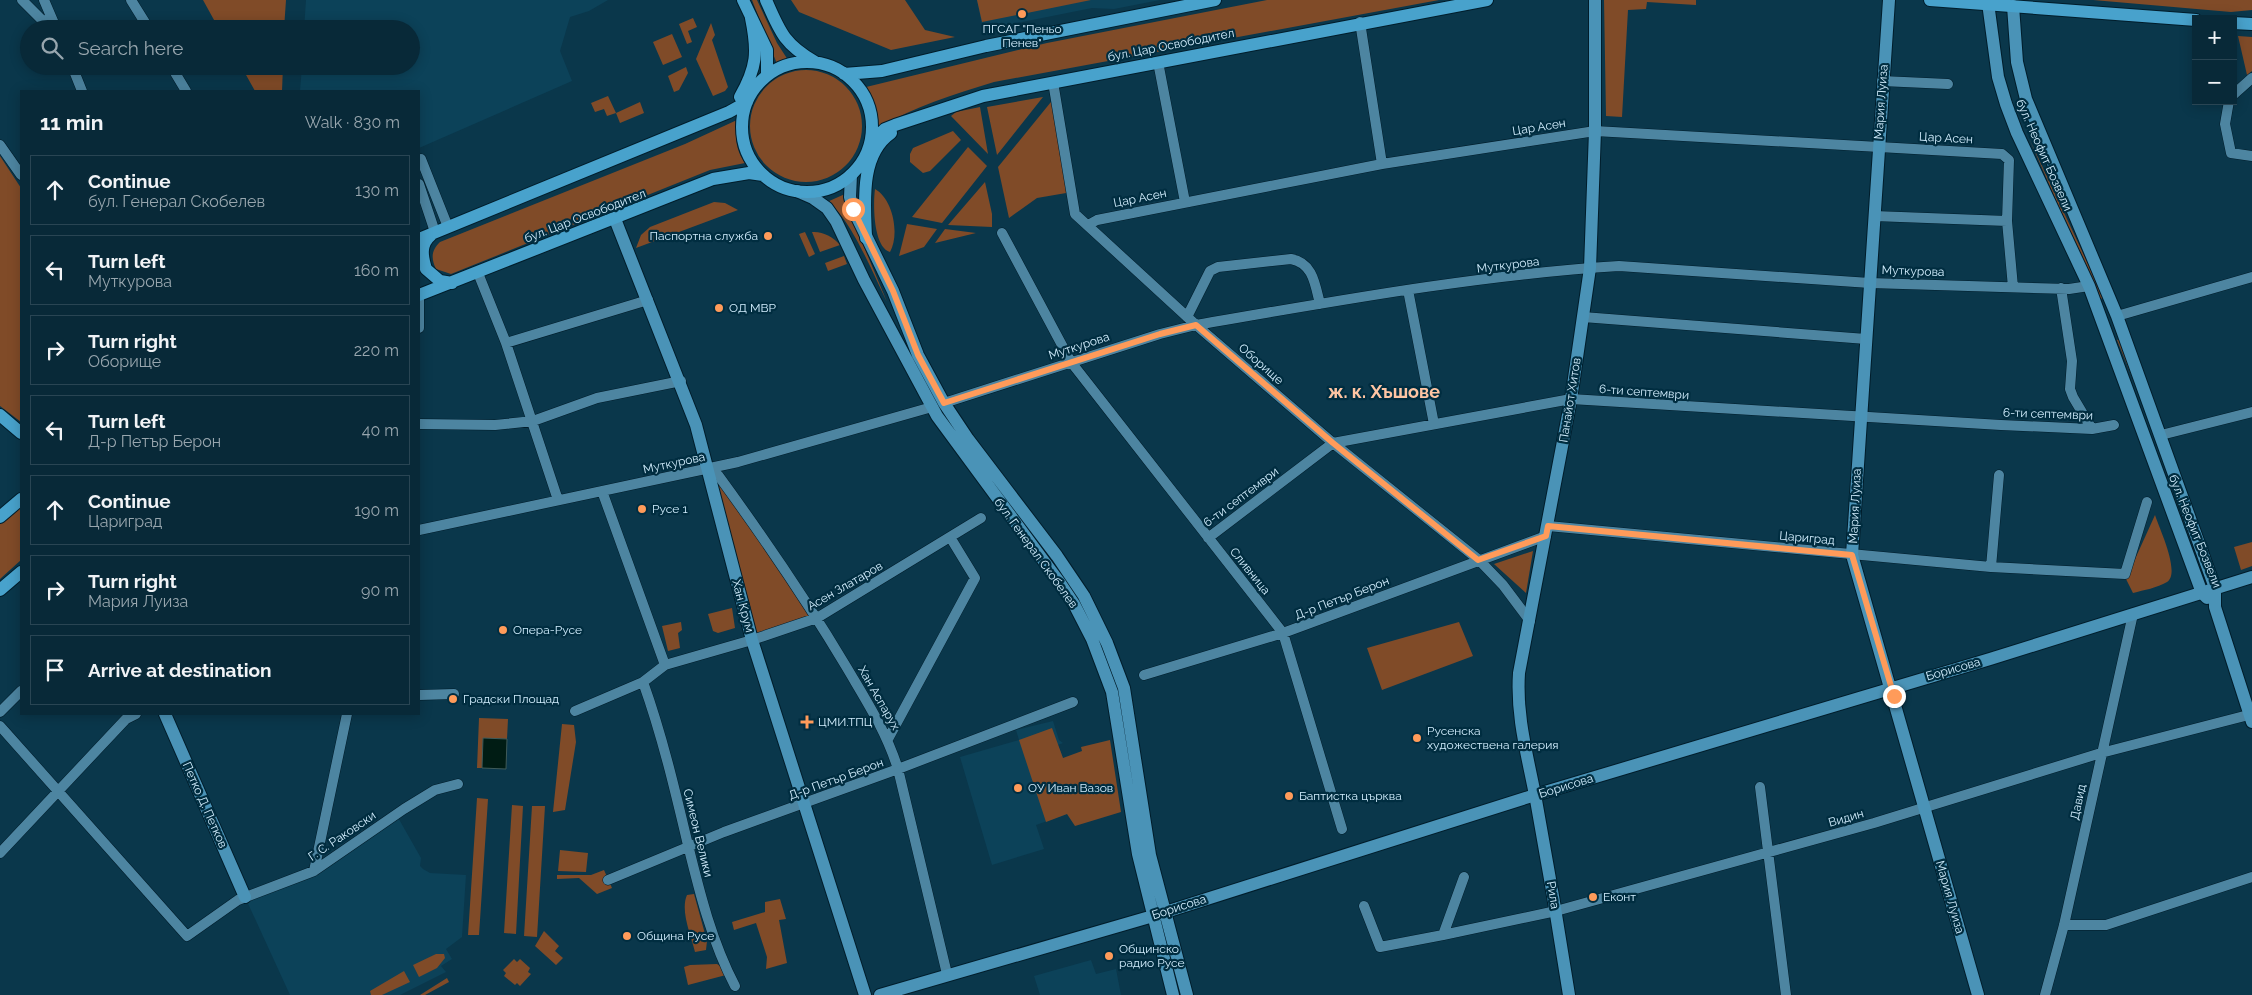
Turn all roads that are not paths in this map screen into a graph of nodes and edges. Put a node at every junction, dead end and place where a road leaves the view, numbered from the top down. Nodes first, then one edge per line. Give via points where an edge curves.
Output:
1 (22, 0) edge
2 (44, 0) edge
3 (131, 0) edge
4 (744, 0) edge
5 (766, 0) edge
6 (1215, 0) edge
7 (1487, 0) edge
8 (1595, 0) edge
9 (1889, 0) edge
10 (1930, 0) edge
11 (1988, 2) edge
12 (2014, 3) edge
13 (751, 18) junction
14 (43, 20) edge
15 (53, 20) edge
16 (143, 20) edge
17 (2192, 20) edge
18 (1360, 22) junction
19 (2237, 23) edge
20 (2252, 24) edge
21 (815, 62) junction
22 (1158, 62) junction
23 (844, 74) junction
24 (76, 75) edge
25 (176, 75) edge
26 (767, 75) junction
27 (2252, 78) edge
28 (1882, 81) junction
29 (1052, 82) junction
30 (1948, 84) dead end
31 (82, 90) edge
32 (185, 90) edge
33 (2237, 91) edge
34 (747, 102) junction
35 (2228, 105) edge
36 (729, 112) junction
37 (910, 120) junction
38 (1595, 131) junction
39 (870, 143) junction
40 (0, 146) edge
41 (1878, 147) junction
42 (2252, 156) edge
43 (420, 160) edge
44 (1382, 164) junction
45 (20, 174) edge
46 (763, 175) junction
47 (851, 175) junction
48 (420, 187) edge
49 (797, 191) junction
50 (1185, 202) junction
51 (1874, 216) junction
52 (616, 219) junction
53 (2007, 221) junction
54 (1088, 225) junction
55 (448, 227) junction
56 (435, 232) junction
57 (1002, 233) dead end
58 (866, 238) junction
59 (420, 239) edge
60 (1590, 268) junction
61 (478, 272) junction
62 (2252, 278) edge
63 (452, 283) junction
64 (1870, 283) junction
65 (2089, 286) junction
66 (2013, 287) junction
67 (2061, 288) junction
68 (1408, 290) junction
69 (420, 295) edge
70 (648, 300) junction
71 (1320, 304) junction
72 (2117, 316) junction
73 (1187, 317) junction
74 (1582, 317) junction
75 (1196, 325) junction
76 (1866, 339) junction
77 (506, 343) junction
78 (1071, 362) junction
79 (681, 382) junction
80 (1571, 399) junction
81 (938, 405) junction
82 (2252, 412) edge
83 (0, 415) edge
84 (1861, 418) junction
85 (533, 421) junction
86 (420, 424) edge
87 (1434, 424) junction
88 (2114, 425) dead end
89 (2092, 429) junction
90 (20, 432) edge
91 (2161, 436) junction
92 (1333, 443) junction
93 (710, 471) junction
94 (1999, 475) dead end
95 (602, 491) junction
96 (20, 500) edge
97 (558, 500) junction
98 (2147, 502) dead end
99 (0, 517) edge
100 (981, 518) dead end
101 (420, 530) edge
102 (1547, 531) junction
103 (950, 537) junction
104 (1208, 538) junction
105 (1852, 555) junction
106 (1478, 560) junction
107 (1991, 567) junction
108 (20, 573) edge
109 (2252, 577) edge
110 (2215, 588) junction
111 (0, 590) edge
112 (2202, 593) junction
113 (2215, 607) junction
114 (2133, 614) junction
115 (817, 618) junction
116 (1530, 621) junction
117 (1283, 633) junction
118 (752, 640) junction
119 (665, 665) junction
120 (1144, 675) dead end
121 (643, 682) junction
122 (1891, 688) junction
123 (20, 692) edge
124 (454, 694) dead end
125 (420, 695) edge
126 (1073, 702) dead end
127 (575, 711) dead end
128 (0, 712) edge
129 (134, 715) edge
130 (165, 715) edge
131 (346, 715) edge
132 (2251, 717) edge
133 (0, 726) edge
134 (888, 738) junction
135 (2101, 753) junction
136 (898, 769) junction
137 (458, 784) dead end
138 (1760, 787) dead end
139 (58, 791) junction
140 (1535, 795) junction
141 (805, 803) junction
142 (1925, 808) junction
143 (1342, 829) dead end
144 (688, 846) junction
145 (1768, 853) junction
146 (0, 854) edge
147 (314, 870) junction
148 (1464, 877) dead end
149 (2252, 877) edge
150 (608, 880) dead end
151 (245, 897) junction
152 (1364, 906) dead end
153 (1556, 911) junction
154 (1159, 914) junction
155 (2064, 925) junction
156 (1443, 935) junction
157 (947, 974) junction
158 (735, 986) dead end
159 (866, 995) edge
160 (880, 995) edge
161 (1173, 995) edge
162 (1187, 995) edge
163 (1569, 995) edge
164 (1786, 995) edge
165 (1978, 995) edge
166 (2045, 995) edge

1 - 14 street
2 - 15 street
3 - 16 street
4 - 13 main road
5 - 21 main road via 787,41 796,51
6 - 23 main road, бул. Цар Освободител via 986,46 882,71
7 - 18 main road, бул. Цар Освободител
8 - 38 main road, Панайот Хитов
9 - 28 main road, Мария Луиза
10 - 11 main road
11 - 12 main road
11 - 65 main road, бул. Неофит Бозвели via 1998,77 2006,104
12 - 17 main road
12 - 72 main road, бул. Неофит Бозвели via 2017,62 2026,99
13 - 26 main road via 767,50
13 - 36 main road via 756,43 755,66
18 - 22 main road, бул. Цар Освободител
18 - 44 street
19 - 20 main road
21 - 23 main road, бул. Цар Освободител
21 - 26 main road, бул. Цар Освободител via 782,66
22 - 29 main road, бул. Цар Освободител
22 - 50 street
23 - 39 main road, бул. Цар Освободител via 858,87 868,104
24 - 31 street
25 - 32 street
26 - 34 main road, бул. Цар Освободител
27 - 33 street
28 - 30 street
28 - 41 main road, Мария Луиза
29 - 37 main road, бул. Цар Освободител via 983,96
29 - 54 street, Оборище via 1076,214
34 - 36 main road, бул. Цар Освободител
34 - 46 main road, бул. Цар Освободител via 742,125 746,149
35 - 42 street via 2225,124 2231,153
36 - 55 main road, бул. Цар Освободител
37 - 39 main road, бул. Цар Освободител via 885,129
37 - 58 main road via 885,137 868,168
38 - 41 street, Цар Асен
38 - 44 street, Цар Асен
38 - 60 main road, Панайот Хитов
39 - 47 main road, бул. Цар Освободител
40 - 45 street
41 - 51 main road, Мария Луиза
41 - 53 street, Цар Асен via 2002,154 2009,160
43 - 55 street
44 - 50 street, Цар Асен
46 - 49 main road, бул. Цар Освободител via 779,186
46 - 52 main road, бул. Цар Освободител via 749,173 713,179
47 - 49 main road, бул. Цар Освободител via 828,188 813,192
47 - 58 main road, бул. Генерал Скобелев via 850,197
48 - 56 street
49 - 81 main road, бул. Генерал Скобелев via 827,208 836,221 864,280
50 - 54 street, Цар Асен via 1098,220
51 - 53 street
51 - 64 main road, Мария Луиза
52 - 61 main road, бул. Цар Освободител
52 - 70 main road, Хан Крум
53 - 66 street
54 - 73 street, Оборище
55 - 56 main road, бул. Цар Освободител
56 - 59 main road, бул. Цар Освободител
56 - 63 main road via 426,239 423,247 426,269 440,280
57 - 78 street, Сливница
58 - 81 main road, бул. Генерал Скобелев via 893,291
60 - 64 street, Муткурова via 1619,266
60 - 68 street, Муткурова
60 - 74 main road, Панайот Хитов
61 - 63 main road, бул. Цар Освободител
61 - 77 street
62 - 72 street
63 - 69 main road, бул. Цар Освободител
64 - 66 street, Муткурова
64 - 76 main road, Мария Луиза
65 - 67 street, Муткурова
65 - 112 main road, бул. Неофит Бозвели
66 - 67 street, Муткурова
67 - 89 street via 2072,361 2070,389
68 - 71 street, Муткурова
68 - 87 street
70 - 77 street
70 - 79 main road, Хан Крум
71 - 73 street via 1308,266 1300,260 1291,259 1210,271
71 - 75 street, Муткурова
72 - 91 main road, бул. Неофит Бозвели
73 - 75 street, Оборище
74 - 76 street
74 - 80 main road, Панайот Хитов
75 - 78 street, Муткурова
75 - 92 street, Оборище
76 - 84 main road, Мария Луиза
77 - 85 street
78 - 81 street, Муткурова
78 - 104 street, Сливница
79 - 85 street via 596,398
79 - 93 main road, Хан Крум
80 - 84 street, 6-ти септември
80 - 87 street, 6-ти септември
80 - 102 main road, Панайот Хитов
81 - 93 street, Муткурова
81 - 154 main road, бул. Генерал Скобелев via 1074,604 1092,639 1112,692 1131,818
82 - 91 street
83 - 90 main road
84 - 89 street, 6-ти септември
84 - 105 main road, Мария Луиза
85 - 86 street via 495,425
85 - 97 street
87 - 92 street, 6-ти септември
88 - 89 street, 6-ти септември
91 - 110 main road, бул. Неофит Бозвели
92 - 104 street, 6-ти септември
92 - 106 street, Оборище
93 - 95 street, Муткурова
93 - 115 street, Хан Аспарух via 718,475 729,490
93 - 118 main road, Хан Крум
94 - 107 street
95 - 97 street, Муткурова
95 - 119 street
96 - 99 main road
97 - 101 street, Муткурова
98 - 107 street, Цариград via 2124,574
100 - 103 street, Асен Златаров
102 - 105 street, Цариград
102 - 106 street, Д-р Петър Берон
102 - 116 main road, Панайот Хитов
103 - 115 street, Асен Златаров
103 - 134 street via 975,578
104 - 117 street, Сливница
105 - 107 street, Цариград
105 - 122 main road, Мария Луиза
106 - 116 street, Оборище via 1503,585
106 - 117 street, Д-р Петър Берон
108 - 111 main road
109 - 110 main road, Борисова
110 - 112 main road, Борисова
110 - 113 main road, бул. Неофит Бозвели
112 - 113 main road, бул. Неофит Бозвели
112 - 114 main road, Борисова
113 - 132 main road
114 - 122 main road, Борисова
114 - 135 street, Давид
115 - 118 street, Асен Златаров
115 - 134 street, Хан Аспарух
116 - 140 main road, Панайот Хитов via 1517,700
117 - 120 street, Д-р Петър Берон
117 - 143 street, Сливница
118 - 119 street, Асен Златаров
118 - 141 main road, Хан Крум
119 - 121 street, Асен Златаров
121 - 127 street, Асен Златаров
121 - 144 street, Симеон Велики
122 - 140 main road, Борисова
122 - 142 main road, Мария Луиза
123 - 128 street
124 - 125 street
126 - 136 street, Д-р Петър Берон
129 - 139 street via 126,719
130 - 151 main road, Петко Д. Петков
131 - 147 street
132 - 135 street, Видин
133 - 139 street
134 - 136 street, Хан Аспарух
135 - 142 street, Видин
135 - 155 street, Давид
136 - 141 street, Д-р Петър Берон
136 - 157 street, Хан Аспарух
137 - 147 street, Г. С. Раковски via 435,790
138 - 145 street
139 - 146 street
139 - 151 street, Г. С. Раковски via 187,936
140 - 153 main road, Рила
140 - 154 main road, Борисова
141 - 144 street, Д-р Петър Берон
141 - 159 main road, Хан Крум
142 - 145 street, Видин
142 - 165 main road, Мария Луиза
144 - 150 street, Д-р Петър Берон
144 - 158 street, Симеон Велики via 720,958
145 - 153 street, Видин
145 - 164 street
147 - 151 street, Г. С. Раковски
148 - 156 street
149 - 155 street via 2106,925
152 - 156 street, Видин via 1380,947
153 - 156 street, Видин
153 - 163 main road, Рила
154 - 157 main road, Борисова
154 - 161 main road, бул. Генерал Скобелев
154 - 162 main road, бул. Генерал Скобелев
155 - 166 street, Давид
157 - 160 main road, Борисова

